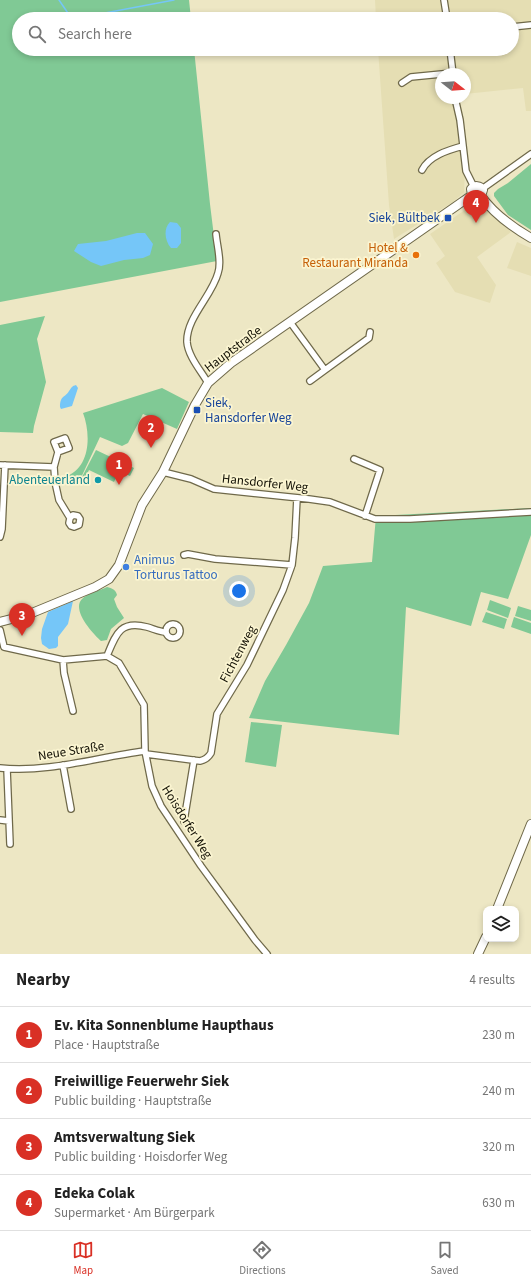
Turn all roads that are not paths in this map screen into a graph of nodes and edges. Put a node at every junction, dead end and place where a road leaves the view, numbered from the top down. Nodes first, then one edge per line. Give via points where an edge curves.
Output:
1 (444, 0) edge
2 (446, 12) edge
3 (531, 25) edge
4 (519, 27) edge
5 (451, 56) edge
6 (452, 68) edge
7 (435, 75) edge
8 (402, 83) dead end
9 (456, 104) edge
10 (463, 146) junction
11 (531, 154) edge
12 (422, 170) dead end
13 (479, 190) junction
14 (216, 234) dead end
15 (531, 238) edge
16 (290, 322) junction
17 (370, 332) dead end
18 (325, 370) junction
19 (310, 382) dead end
20 (208, 383) junction
21 (58, 452) dead end
22 (354, 459) dead end
23 (3, 465) edge
24 (54, 467) junction
25 (163, 472) junction
26 (297, 498) junction
27 (531, 512) edge
28 (365, 516) junction
29 (70, 518) dead end
30 (0, 537) edge
31 (184, 555) dead end
32 (292, 565) junction
33 (0, 622) edge
34 (0, 630) edge
35 (166, 632) dead end
36 (2, 647) edge
37 (107, 656) junction
38 (63, 660) junction
39 (73, 710) dead end
40 (145, 752) junction
41 (194, 760) junction
42 (63, 765) junction
43 (0, 768) edge
44 (7, 769) junction
45 (71, 809) dead end
46 (0, 820) edge
47 (9, 821) junction
48 (184, 821) dead end
49 (531, 824) edge
50 (10, 844) dead end
51 (498, 906) edge
52 (484, 942) edge
53 (267, 954) edge
54 (478, 954) edge

1 - 2 street
3 - 4 street
5 - 6 street
7 - 8 street via 411,77
9 - 10 street
10 - 12 street via 438,155 424,165
10 - 13 street via 466,171
11 - 13 street
13 - 15 street via 495,212
13 - 16 street, Hauptstraße via 471,189 472,195
14 - 20 street via 219,272 190,326 187,343 191,355
16 - 18 street
16 - 20 street, Hauptstraße via 226,367
17 - 18 street via 369,338
18 - 19 street
20 - 25 street, Hauptstraße
21 - 24 street
22 - 28 street via 380,470
23 - 24 street
23 - 30 street
24 - 29 street via 56,491
25 - 26 street, Hansdorfer Weg via 191,479 214,489
25 - 33 street, Hauptstraße via 142,505 119,565 109,579 27,615
26 - 28 street, Hansdorfer Weg via 330,502
26 - 32 street, Fichtenweg
27 - 28 street, Hansdorfer Weg via 410,519 375,519
31 - 32 street
32 - 41 street, Fichtenweg via 283,590 247,665 217,714 208,758
34 - 36 street
35 - 37 street via 134,625 126,626 118,633
36 - 38 street
37 - 38 street
37 - 40 street, Hoisdorfer Weg via 119,663 144,705
38 - 39 street
40 - 41 street
40 - 42 street, Neue Straße
40 - 53 street, Hoisdorfer Weg via 152,786 161,806 201,866
41 - 48 street
42 - 44 street, Neue Straße
42 - 45 street
43 - 44 street, Neue Straße
44 - 47 street
46 - 47 street
47 - 50 street
49 - 51 street
52 - 54 street

